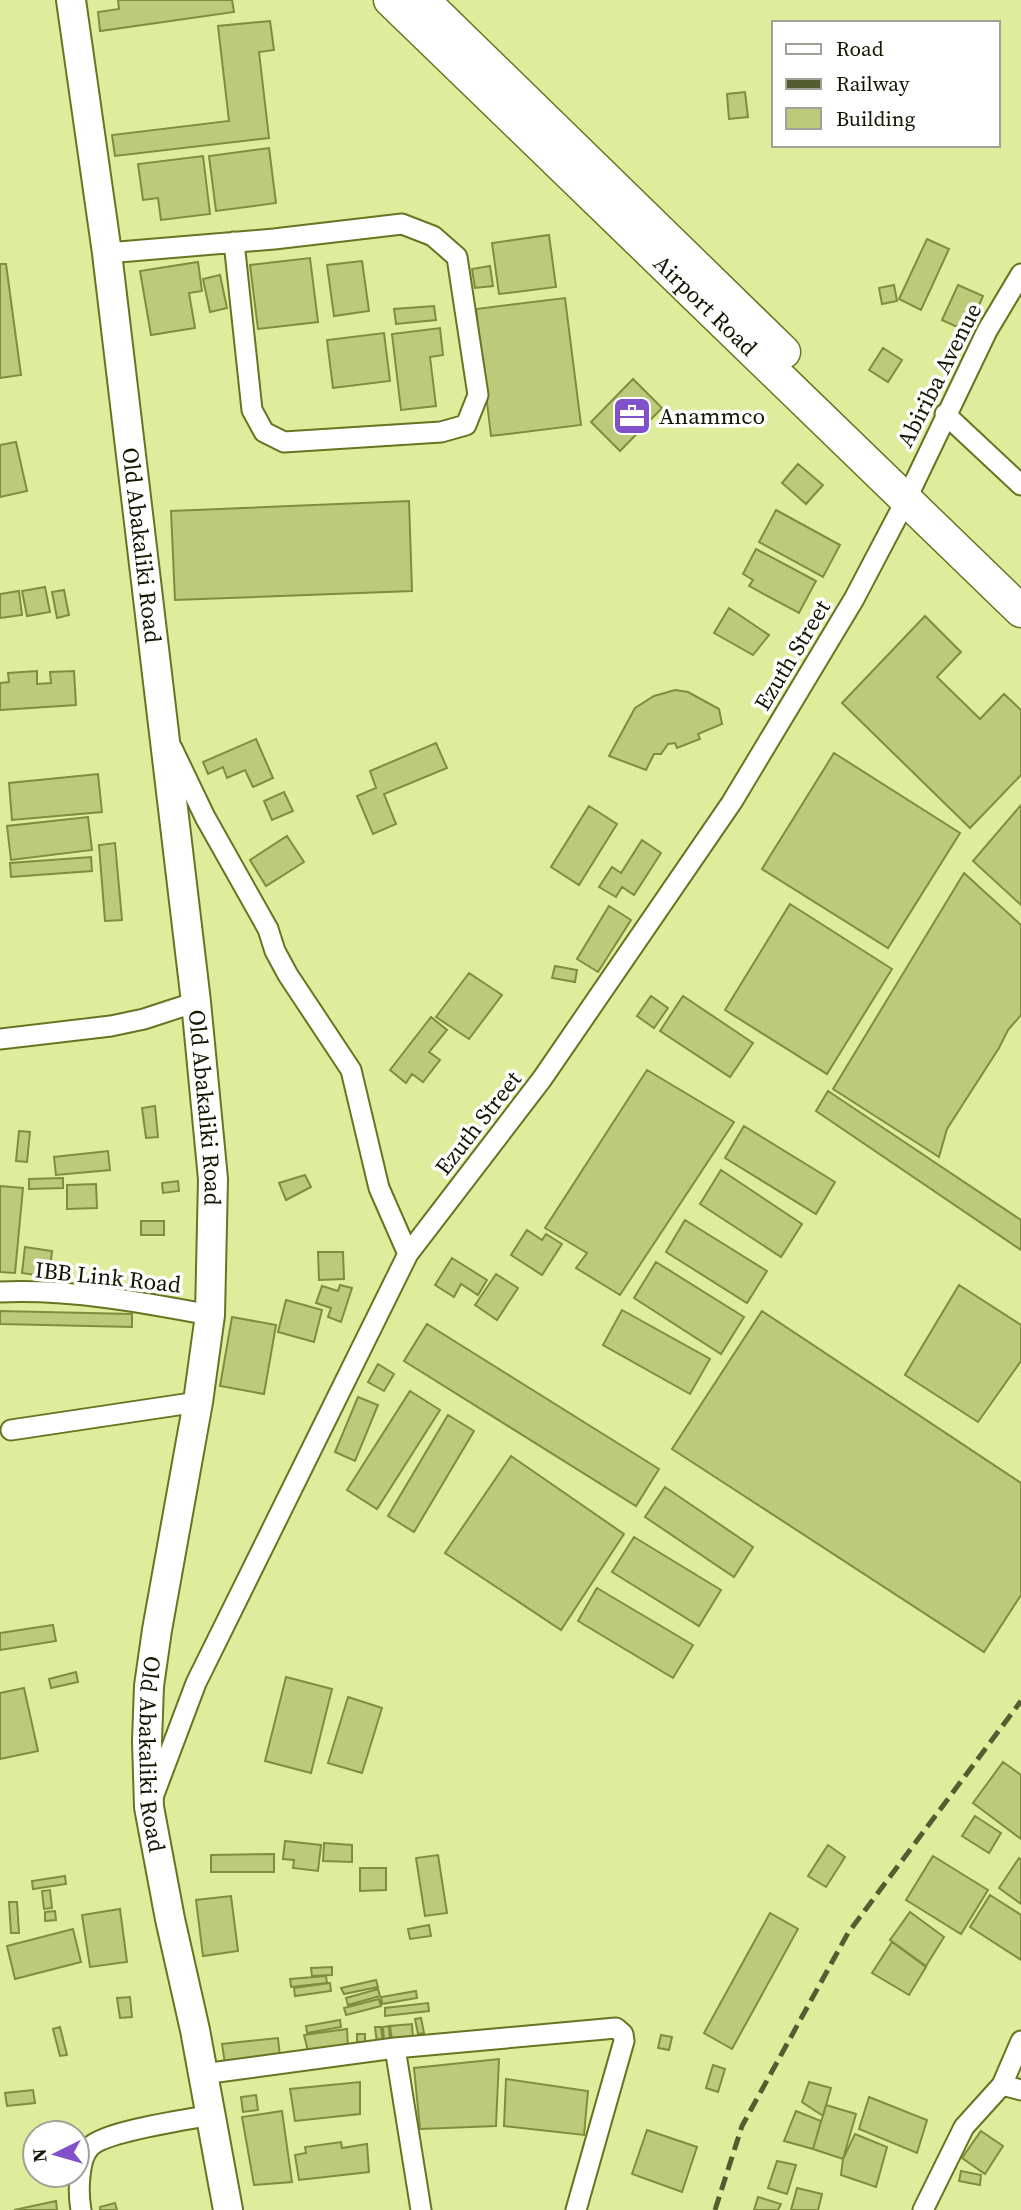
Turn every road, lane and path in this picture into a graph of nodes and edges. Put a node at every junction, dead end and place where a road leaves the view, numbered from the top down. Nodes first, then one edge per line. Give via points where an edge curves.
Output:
1 (71, 0) edge
2 (390, 0) edge
3 (423, 0) edge
4 (234, 242) junction
5 (107, 253) junction
6 (1021, 274) edge
7 (945, 414) junction
8 (1021, 485) edge
9 (910, 489) junction
10 (1021, 583) edge
11 (1021, 611) edge
12 (164, 732) junction
13 (196, 1002) junction
14 (0, 1039) edge
15 (408, 1254) junction
16 (0, 1292) edge
17 (209, 1315) junction
18 (198, 1402) junction
19 (11, 1430) dead end
20 (149, 1807) junction
21 (1021, 2041) edge
22 (395, 2048) junction
23 (203, 2074) junction
24 (1012, 2087) edge
25 (211, 2115) junction
26 (81, 2210) edge
27 (228, 2210) edge
28 (421, 2210) edge
29 (576, 2210) edge
30 (923, 2210) edge

1 - 5 main road, Old Abakaliki Road
2 - 9 main road, Airport Road
3 - 9 main road, Airport Road
4 - 4 street via 402,224 433,236 457,257 478,395 466,425 441,432 284,442 264,432 252,410
4 - 5 street
5 - 12 main road, Old Abakaliki Road
6 - 7 street, Abiriba Avenue
7 - 8 street
7 - 9 street, Abiriba Avenue
9 - 10 main road, Airport Road
9 - 11 main road, Airport Road
9 - 15 street, Ezuth Street via 854,599 732,802 542,1079
12 - 13 main road, Old Abakaliki Road
12 - 15 street via 288,975 351,1070 379,1188
13 - 14 street via 111,1026
13 - 17 main road, Old Abakaliki Road via 213,1179
15 - 20 street, Ezuth Street via 196,1683
16 - 17 street, IBB Link Road via 133,1300
17 - 18 main road, Old Abakaliki Road
18 - 19 street
18 - 20 main road, Old Abakaliki Road via 149,1686
20 - 23 main road, Old Abakaliki Road
21 - 24 street
22 - 23 street
22 - 28 street
22 - 29 street via 616,2028 623,2034
23 - 25 main road, Old Abakaliki Road
24 - 30 street via 964,2127
25 - 26 street via 103,2137 88,2148 79,2179
25 - 27 main road, Old Abakaliki Road

